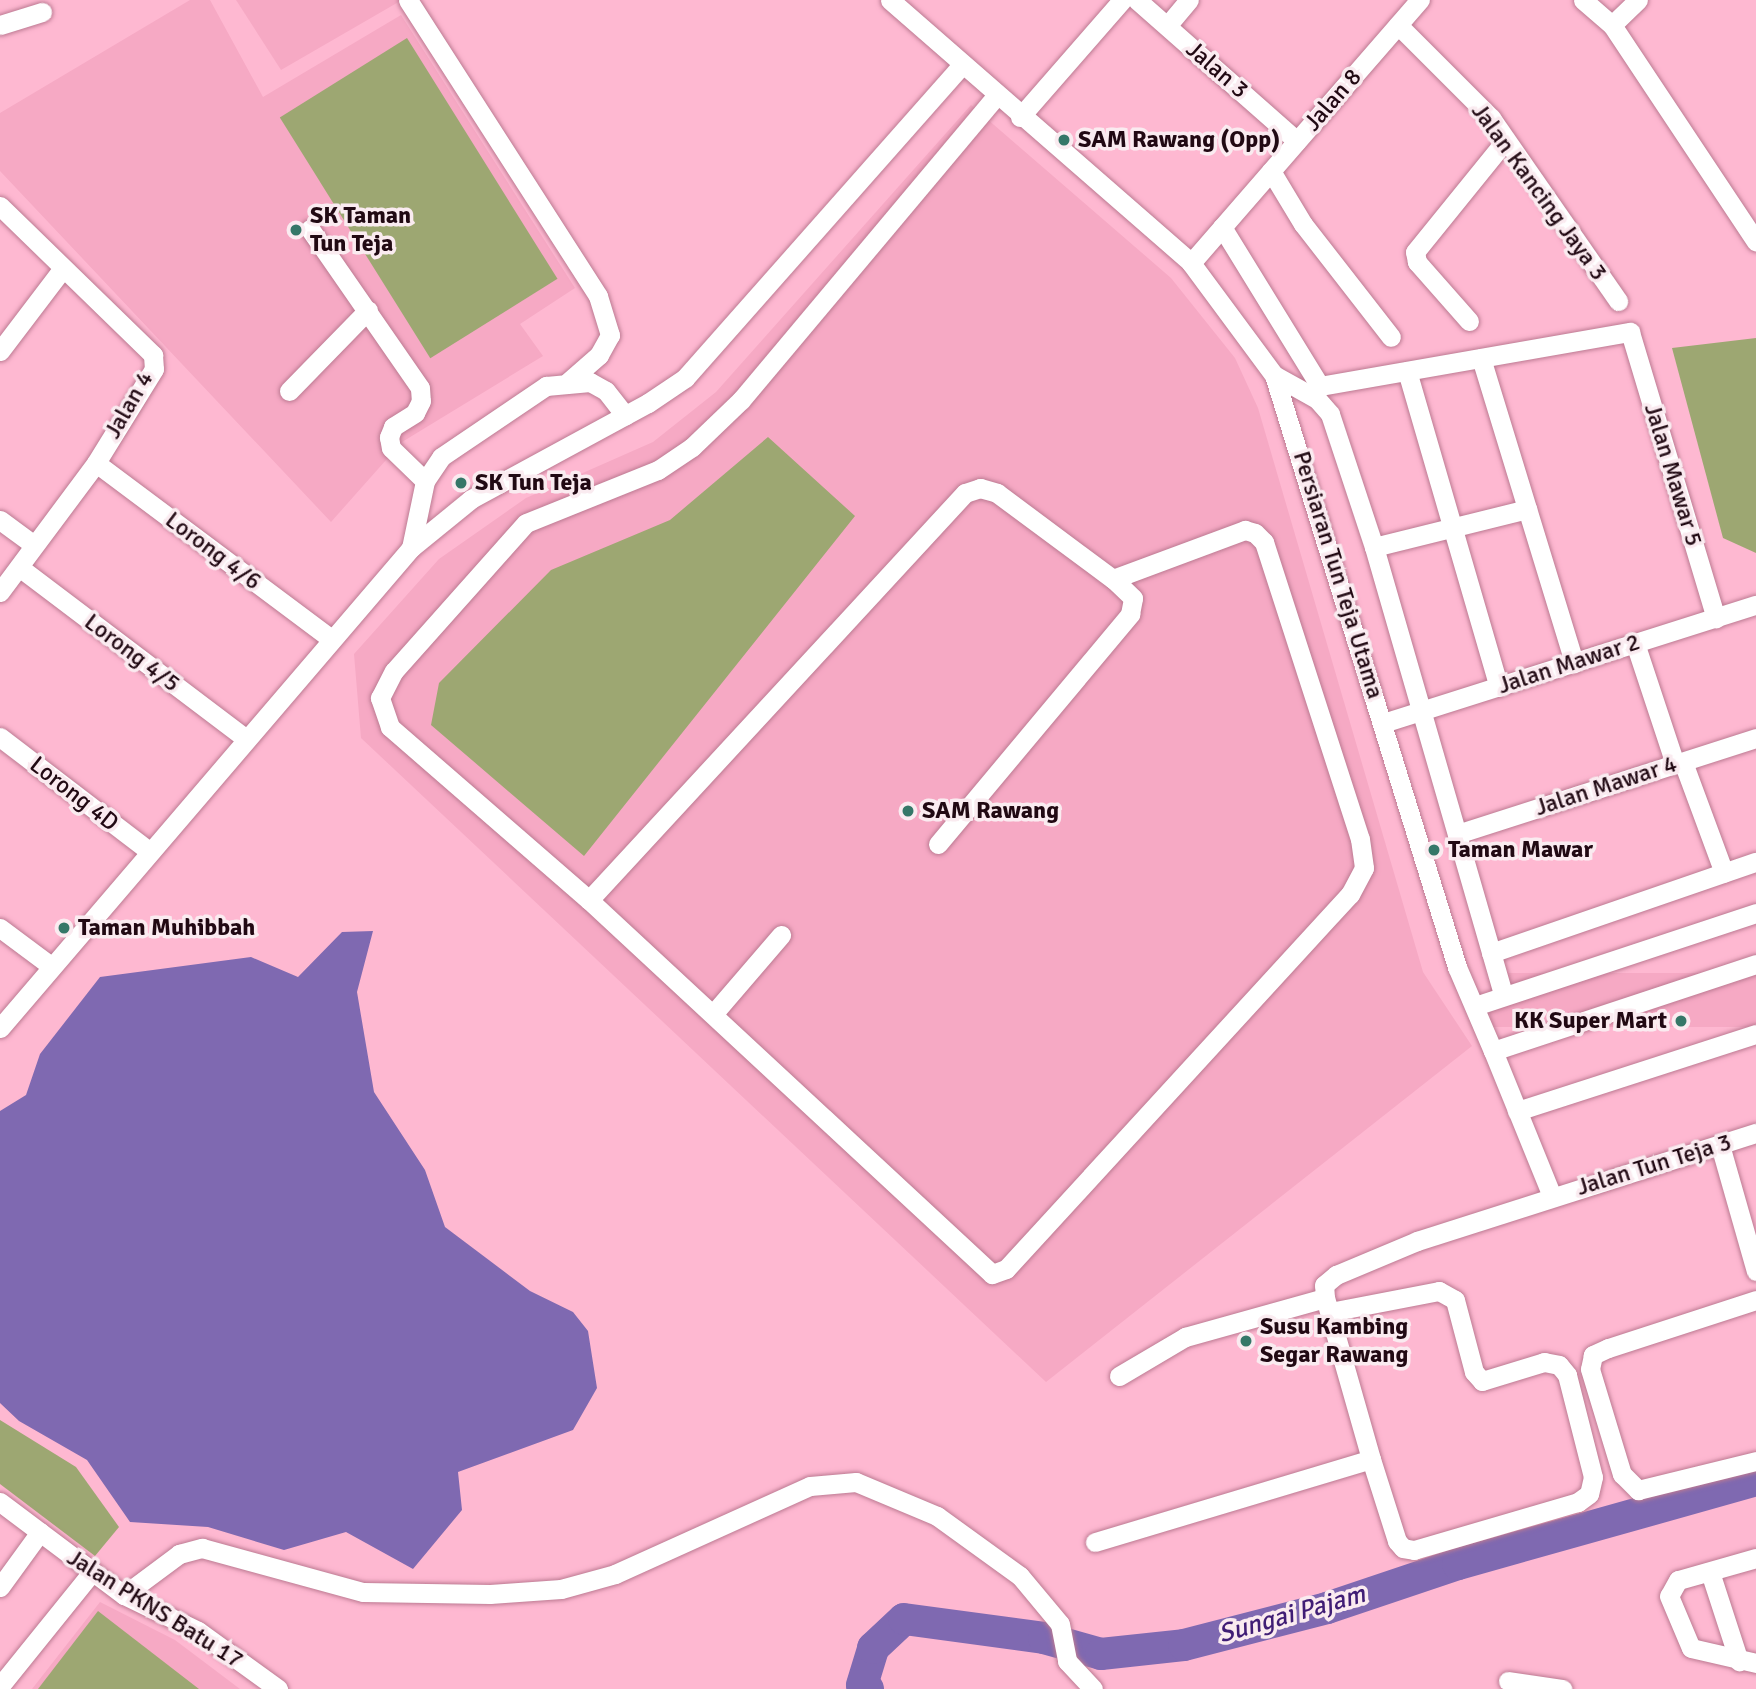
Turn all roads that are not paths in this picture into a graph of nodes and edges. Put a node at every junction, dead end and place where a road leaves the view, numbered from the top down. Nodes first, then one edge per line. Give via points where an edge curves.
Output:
1 (408, 0) edge
2 (890, 0) edge
3 (1122, 0) edge
4 (1138, 0) edge
5 (1189, 0) edge
6 (1420, 0) edge
7 (1583, 0) edge
8 (1637, 0) edge
9 (43, 12) dead end
10 (0, 25) edge
11 (1398, 25) junction
12 (1612, 25) junction
13 (1167, 26) junction
14 (961, 66) junction
15 (996, 96) junction
16 (1020, 117) junction
17 (1297, 141) junction
18 (1505, 141) junction
19 (1270, 171) junction
20 (0, 206) edge
21 (1222, 228) junction
22 (310, 229) dead end
23 (1756, 242) edge
24 (1191, 263) junction
25 (63, 268) junction
26 (1618, 301) dead end
27 (368, 310) junction
28 (1469, 321) dead end
29 (1391, 337) dead end
30 (0, 351) edge
31 (1481, 358) junction
32 (1407, 371) junction
33 (1273, 375) junction
34 (568, 382) junction
35 (289, 391) dead end
36 (1318, 392) junction
37 (625, 415) junction
38 (96, 463) junction
39 (425, 481) junction
40 (1527, 509) junction
41 (0, 520) edge
42 (1453, 527) junction
43 (34, 545) junction
44 (1374, 547) junction
45 (411, 548) junction
46 (19, 567) junction
47 (1113, 579) junction
48 (0, 592) edge
49 (1756, 605) edge
50 (1716, 618) junction
51 (330, 638) junction
52 (1635, 643) junction
53 (1574, 663) junction
54 (1499, 687) junction
55 (1420, 712) junction
56 (1383, 723) junction
57 (0, 737) edge
58 (245, 738) junction
59 (1756, 738) edge
60 (1679, 763) junction
61 (1457, 834) junction
62 (938, 844) dead end
63 (149, 851) junction
64 (1756, 862) edge
65 (1724, 873) junction
66 (589, 900) junction
67 (1756, 913) edge
68 (0, 928) edge
69 (781, 935) dead end
70 (1491, 953) junction
71 (1756, 964) edge
72 (51, 966) junction
73 (1503, 995) junction
74 (1475, 1006) junction
75 (714, 1013) junction
76 (0, 1028) edge
77 (1756, 1034) edge
78 (1493, 1051) junction
79 (1517, 1111) junction
80 (1756, 1133) edge
81 (1720, 1145) junction
82 (1552, 1196) junction
83 (1756, 1271) edge
84 (1756, 1300) edge
85 (1328, 1305) junction
86 (1119, 1377) dead end
87 (1371, 1459) junction
88 (1756, 1461) edge
89 (0, 1502) edge
90 (40, 1532) junction
91 (1095, 1542) dead end
92 (1756, 1558) edge
93 (92, 1572) junction
94 (1710, 1572) junction
95 (0, 1587) edge
96 (124, 1595) junction
97 (1748, 1662) edge
98 (1508, 1681) dead end
99 (0, 1686) edge
100 (278, 1689) edge
101 (1093, 1689) edge
102 (1562, 1689) edge

1 - 34 street via 598,296 610,335 599,355
2 - 14 street, Persiaran Tun Teja Utama
3 - 16 street
4 - 13 street, Jalan 3
5 - 13 street
6 - 11 street, Jalan 8
7 - 12 street
8 - 12 street
9 - 10 street
11 - 17 street, Jalan 8
11 - 18 street, Jalan Kancing Jaya 3 via 1491,118
12 - 23 street
13 - 17 street, Jalan 3
14 - 15 street, Persiaran Tun Teja Utama
14 - 37 street via 700,363 667,391
15 - 16 street, Persiaran Tun Teja Utama
15 - 66 street via 741,400 692,447 659,470 526,523 394,671 380,698 390,727
16 - 24 street, Persiaran Tun Teja Utama
17 - 19 street, Jalan 8
18 - 26 street, Jalan Kancing Jaya 3
18 - 28 street via 1415,252 1417,262
19 - 21 street, Jalan 8
19 - 29 street via 1303,224
20 - 25 street, Jalan 4
21 - 24 street, Jalan 8
21 - 36 street
22 - 27 street
24 - 33 street, Persiaran Tun Teja Utama
25 - 30 street
25 - 38 street, Jalan 4 via 153,355 153,369
27 - 35 street
27 - 39 street via 420,388 421,401 415,413 393,427 389,437 391,448
31 - 32 street
31 - 40 street
31 - 50 street, Jalan Mawar 5 via 1630,332
32 - 36 street
32 - 42 street
33 - 36 street
33 - 56 street, Persiaran Tun Teja Utama
34 - 37 street via 590,382 606,391
34 - 39 street via 546,386 441,457
36 - 44 street via 1330,414
37 - 45 street via 471,499
38 - 43 street, Jalan 4
38 - 51 street, Lorong 4/6
39 - 45 street
40 - 42 street
40 - 53 street
41 - 43 street
42 - 44 street
42 - 54 street
43 - 46 street, Jalan 4
44 - 55 street
45 - 51 street
46 - 48 street, Jalan 4
46 - 58 street, Lorong 4/5
47 - 62 street via 1133,598 1130,614
47 - 66 street via 997,493 980,488 965,493
47 - 75 street via 1245,530 1264,542 1360,839 1364,868 1350,894 1006,1269 992,1274
49 - 50 street, Jalan Mawar 2
50 - 52 street, Jalan Mawar 2
51 - 58 street
52 - 53 street, Jalan Mawar 2
52 - 60 street
53 - 54 street, Jalan Mawar 2
54 - 55 street, Jalan Mawar 2
55 - 56 street, Jalan Mawar 2
55 - 61 street
56 - 74 street, Persiaran Tun Teja Utama via 1457,967
57 - 63 street, Lorong 4D
58 - 63 street
59 - 60 street, Jalan Mawar 4
60 - 61 street, Jalan Mawar 4
60 - 65 street
61 - 70 street
63 - 72 street
64 - 65 street
65 - 70 street
66 - 75 street
67 - 73 street
68 - 72 street
69 - 75 street
70 - 73 street
71 - 78 street
72 - 76 street
73 - 74 street
74 - 78 street, Persiaran Tun Teja Utama
77 - 79 street
78 - 79 street, Persiaran Tun Teja Utama
79 - 82 street, Persiaran Tun Teja Utama
80 - 81 street, Jalan Tun Teja 3
81 - 82 street, Jalan Tun Teja 3
81 - 83 street
82 - 85 street, Jalan Tun Teja 3 via 1417,1241 1336,1275 1324,1285
84 - 88 street via 1608,1348 1593,1355 1590,1369 1629,1485 1638,1490
85 - 86 street via 1185,1337
85 - 87 street
85 - 87 street via 1439,1291 1455,1300 1474,1372 1482,1381 1544,1362 1559,1365 1567,1375 1592,1477 1589,1494 1578,1502 1415,1550 1396,1541
87 - 91 street
89 - 90 street, Jalan PKNS Batu 17
90 - 93 street, Jalan PKNS Batu 17
90 - 95 street
92 - 94 street
93 - 96 street, Jalan PKNS Batu 17
93 - 99 street
94 - 97 street
94 - 97 street via 1678,1580 1669,1596 1690,1648
96 - 100 street, Jalan PKNS Batu 17 via 198,1631
96 - 101 street via 178,1554 202,1548 363,1592 490,1594 561,1589 615,1574 810,1486 856,1482 937,1516 1020,1576 1060,1624 1068,1661
98 - 102 street

